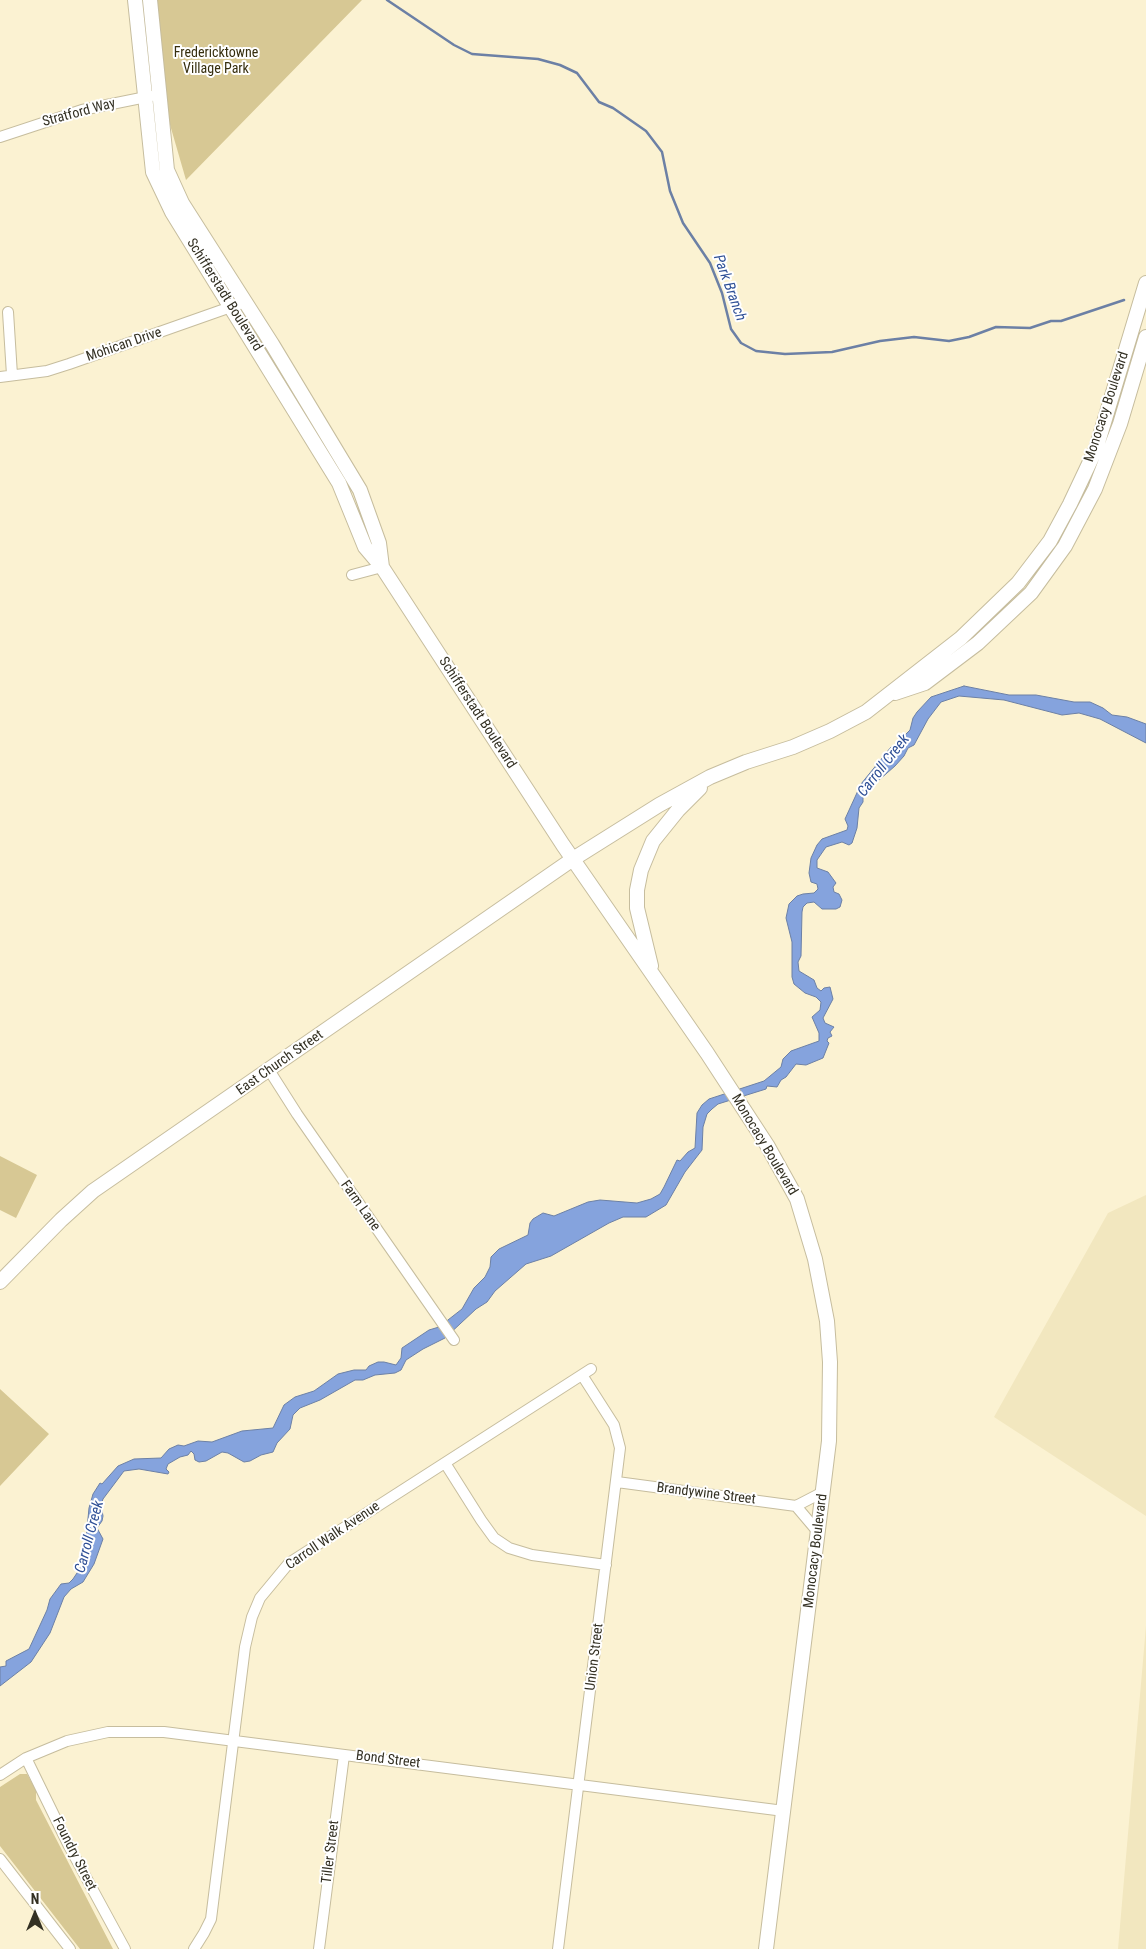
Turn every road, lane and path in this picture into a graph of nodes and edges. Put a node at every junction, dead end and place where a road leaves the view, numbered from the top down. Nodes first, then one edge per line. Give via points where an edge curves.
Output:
1 (135, 0) edge
2 (150, 0) edge
3 (160, 93) junction
4 (144, 97) junction
5 (0, 137) edge
6 (1146, 283) edge
7 (245, 302) junction
8 (231, 308) junction
9 (8, 312) dead end
10 (1146, 337) edge
11 (12, 375) junction
12 (0, 377) edge
13 (382, 567) junction
14 (352, 575) dead end
15 (889, 695) junction
16 (710, 777) junction
17 (573, 859) junction
18 (656, 979) junction
19 (269, 1070) junction
20 (0, 1282) edge
21 (454, 1340) dead end
22 (586, 1372) joint
23 (445, 1463) junction
24 (617, 1482) junction
25 (823, 1492) junction
26 (796, 1506) junction
27 (818, 1532) junction
28 (606, 1565) junction
29 (234, 1741) junction
30 (344, 1755) junction
31 (26, 1758) junction
32 (0, 1775) edge
33 (579, 1784) junction
34 (784, 1810) junction
35 (0, 1860) edge
36 (70, 1949) edge
37 (125, 1949) edge
38 (194, 1949) edge
39 (319, 1949) edge
40 (558, 1949) edge
41 (766, 1949) edge

1 - 4 main road, Schifferstadt Boulevard
2 - 3 main road, Schifferstadt Boulevard
3 - 4 street, Stratford Way
3 - 7 main road, Schifferstadt Boulevard via 167,170 182,203
4 - 5 street, Stratford Way via 82,110
4 - 8 main road, Schifferstadt Boulevard via 153,172 176,220
6 - 15 main road, Monocacy Boulevard via 1096,449 1050,541 1018,583 991,610
7 - 8 street, Mohican Drive
7 - 13 main road, Schifferstadt Boulevard via 360,490 379,543
8 - 11 street, Mohican Drive via 70,364 47,371
8 - 13 main road, Schifferstadt Boulevard via 339,482 365,547
9 - 11 street
10 - 15 main road, Monocacy Boulevard via 1120,424 1095,489 1065,546 1031,593 978,643 926,684
11 - 12 street, Mohican Drive
13 - 14 street
13 - 17 main road, Schifferstadt Boulevard
15 - 16 main road, Monocacy Boulevard via 866,712 830,731
16 - 17 main road, Monocacy Boulevard via 659,804
16 - 18 main road via 653,841 641,870 637,908
17 - 18 main road, Monocacy Boulevard
17 - 19 main road, East Church Street
18 - 25 main road, Monocacy Boulevard via 767,1145 797,1200 816,1259 827,1320 829,1432
19 - 20 main road, East Church Street via 93,1191
19 - 21 street, Farm Lane via 296,1114
22 - 23 street, Carroll Walk Avenue
22 - 24 street, Union Street via 614,1425 620,1448
23 - 28 street via 494,1538 508,1548 532,1555
23 - 29 street, Carroll Walk Avenue via 289,1563 270,1584 252,1617 245,1647
24 - 26 street, Brandywine Street
24 - 28 street, Union Street
25 - 26 street
25 - 27 main road, Monocacy Boulevard
26 - 27 street
27 - 34 main road, Monocacy Boulevard
28 - 33 street, Union Street
29 - 30 street, Bond Street
29 - 31 street, Bond Street via 164,1732 108,1732 67,1741
29 - 38 street, Carroll Walk Avenue via 211,1918
30 - 33 street, Bond Street
30 - 39 street, Tiller Street
31 - 32 street, Bond Street
31 - 37 street, Foundry Street
33 - 34 street, Bond Street
33 - 40 street, Union Street
34 - 41 main road, Monocacy Boulevard
35 - 36 street

